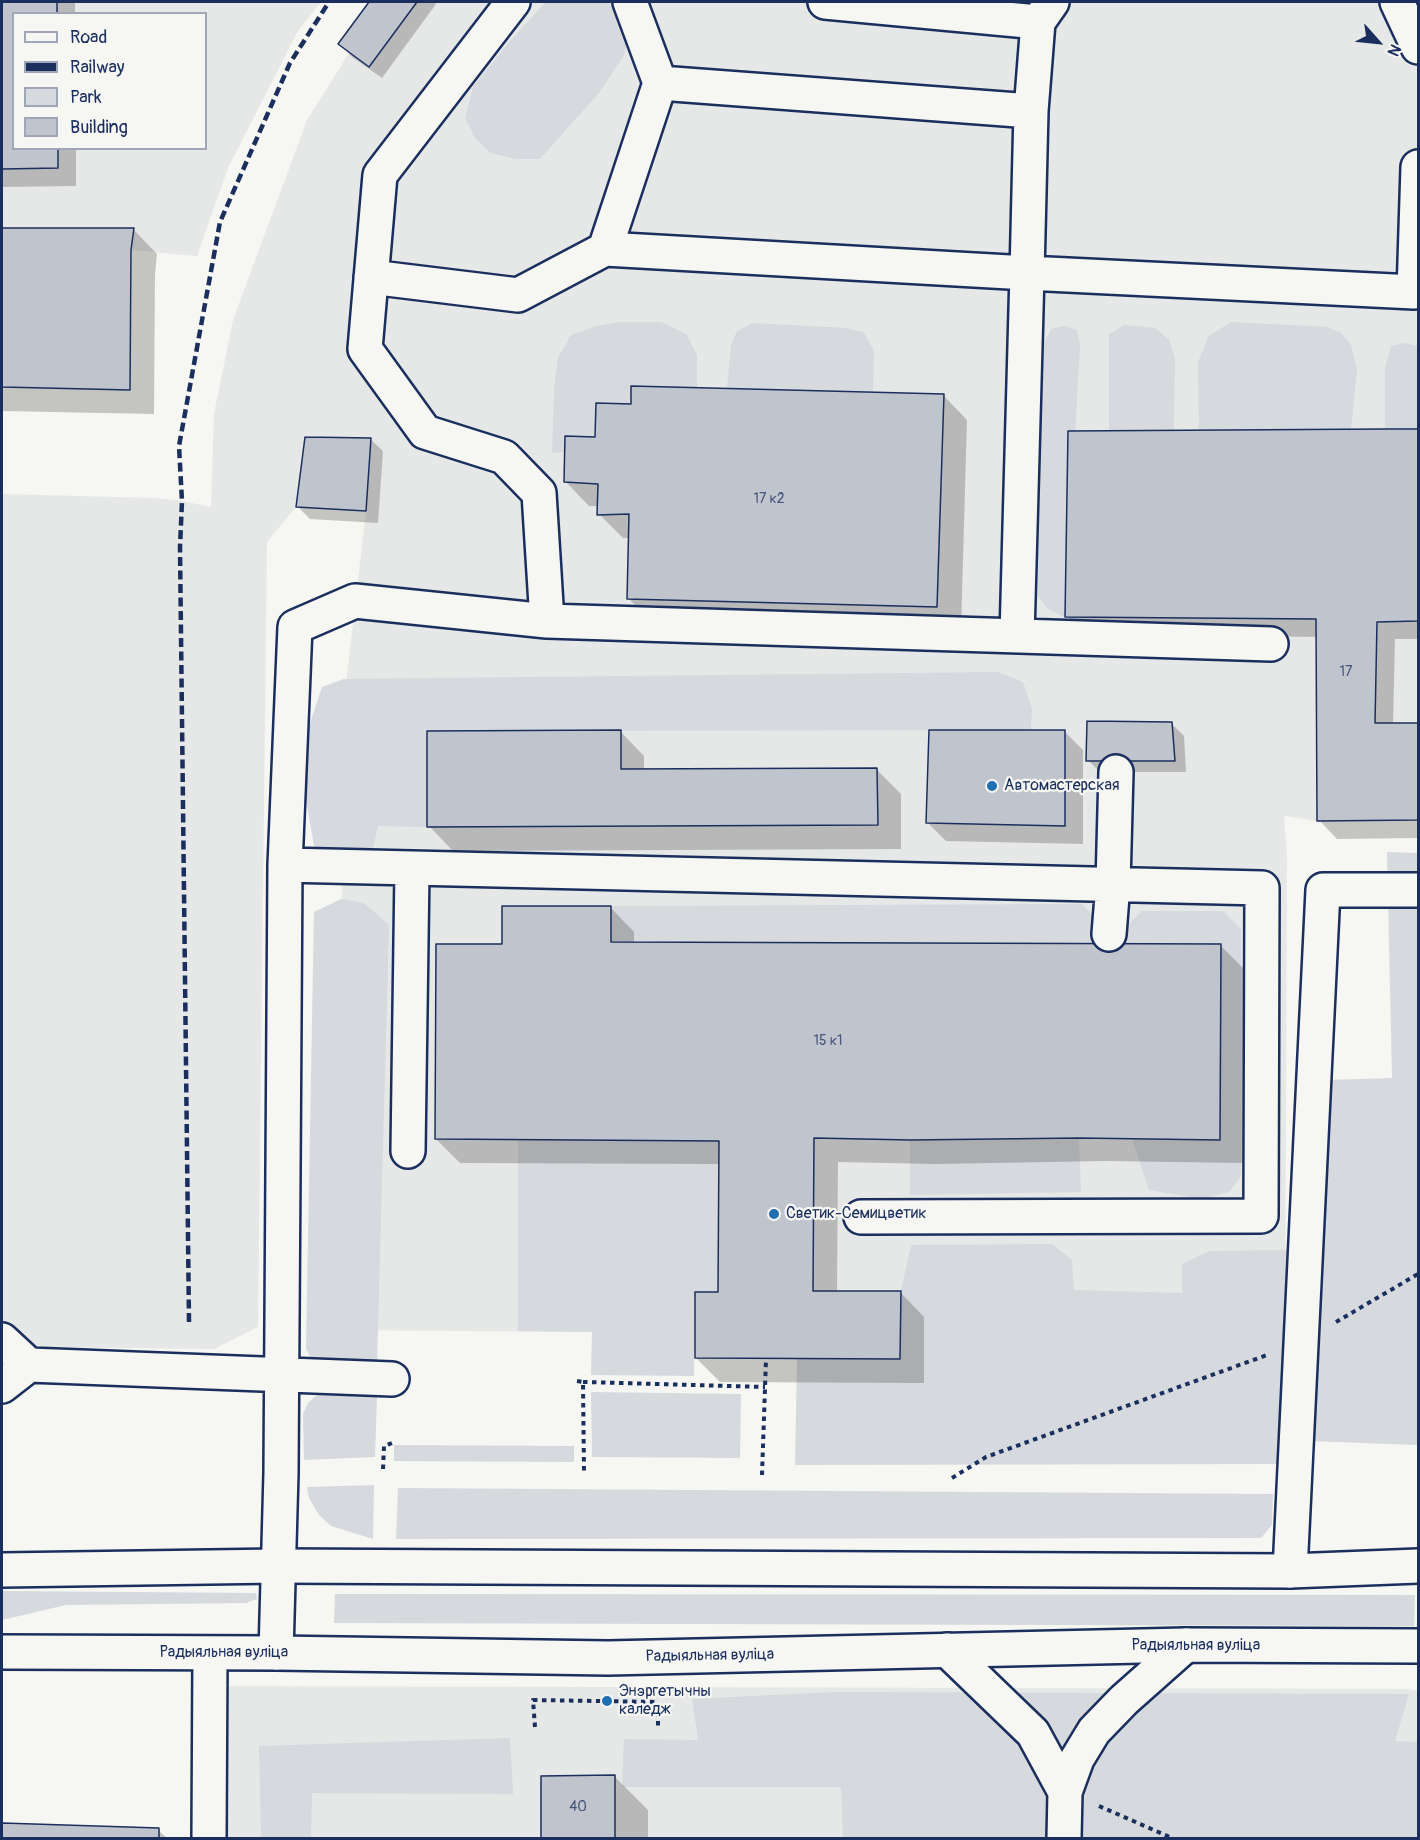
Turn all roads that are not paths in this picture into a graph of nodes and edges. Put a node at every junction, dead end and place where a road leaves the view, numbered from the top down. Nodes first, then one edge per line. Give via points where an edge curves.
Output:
1 (513, 2) edge
2 (630, 2) edge
3 (825, 2) edge
4 (1397, 2) edge
5 (1045, 12) edge
6 (1419, 47) edge
7 (660, 83) junction
8 (1031, 111) junction
9 (1419, 167) edge
10 (604, 249) junction
11 (1027, 273) junction
12 (371, 277) junction
13 (1417, 292) edge
14 (547, 621) junction
15 (1017, 636) junction
16 (1271, 644) dead end
17 (1116, 772) dead end
18 (285, 865) junction
19 (412, 870) junction
20 (1113, 884) junction
21 (1419, 890) edge
22 (1109, 934) dead end
23 (408, 1151) dead end
24 (861, 1217) dead end
25 (2, 1341) edge
26 (29, 1365) junction
27 (280, 1375) junction
28 (392, 1379) dead end
29 (2, 1386) edge
30 (278, 1566) junction
31 (1419, 1566) edge
32 (2, 1570) edge
33 (1290, 1571) junction
34 (1186, 1645) junction
35 (1419, 1647) edge
36 (947, 1650) junction
37 (2, 1652) edge
38 (276, 1653) junction
39 (210, 1654) junction
40 (1065, 1792) junction
41 (209, 1839) edge
42 (1064, 1839) edge

1 - 12 main road via 380,175
2 - 7 main road
3 - 5 main road
4 - 6 main road
5 - 8 main road
7 - 8 main road
7 - 10 main road
8 - 11 main road
9 - 13 main road
10 - 11 main road
10 - 12 main road via 518,295
11 - 13 main road
11 - 15 main road
12 - 14 main road via 365,349 425,432 504,457 539,493
14 - 15 main road
14 - 18 main road via 355,601 295,627
15 - 16 main road
17 - 20 main road
18 - 19 main road
18 - 27 main road
19 - 20 main road
19 - 23 main road
20 - 22 main road
20 - 24 main road via 1262,888 1261,1216
21 - 33 main road via 1323,890
25 - 26 main road
26 - 27 main road
26 - 29 main road
27 - 28 main road
27 - 30 main road
30 - 32 main road
30 - 33 main road
30 - 38 main road
31 - 33 main road
34 - 35 main road, Радыяльная вуліца
34 - 36 main road, Радыяльная вуліца
34 - 40 main road via 1094,1731 1077,1759
36 - 38 main road, Радыяльная вуліца via 608,1658
36 - 40 main road via 1033,1733
37 - 39 main road, Радыяльная вуліца
38 - 39 main road, Радыяльная вуліца
39 - 41 main road
40 - 42 main road

